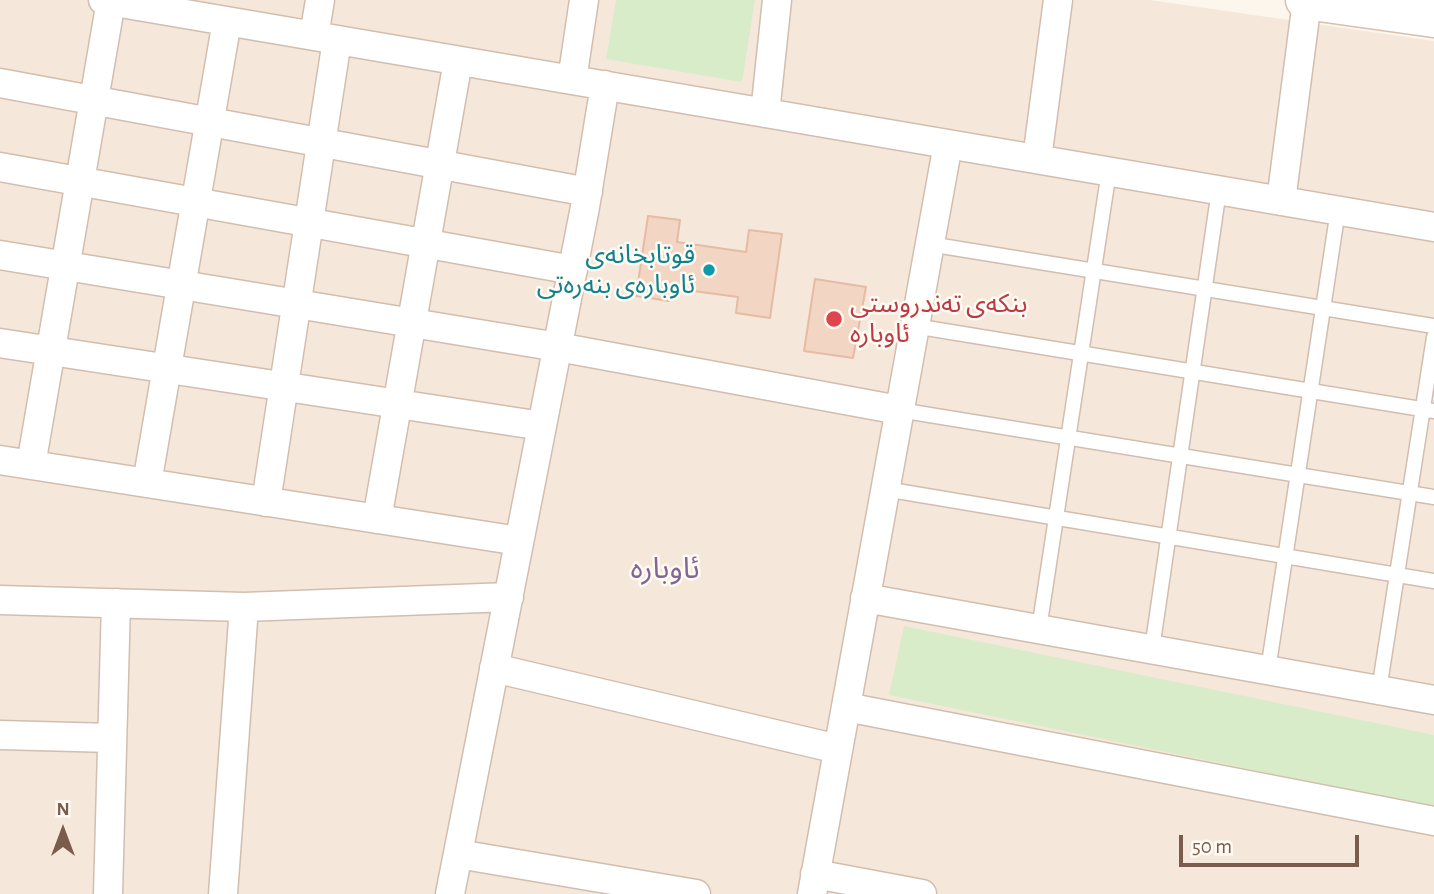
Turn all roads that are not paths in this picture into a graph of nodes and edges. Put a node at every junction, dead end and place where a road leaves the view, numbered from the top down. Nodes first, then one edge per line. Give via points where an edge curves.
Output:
1 (320, 0) edge
2 (584, 0) edge
3 (777, 0) edge
4 (1058, 0) edge
5 (1306, 0) edge
6 (107, 1) edge
7 (1434, 18) edge
8 (227, 21) junction
9 (325, 38) junction
10 (458, 61) junction
11 (572, 80) junction
12 (0, 83) edge
13 (605, 85) junction
14 (94, 100) junction
15 (765, 113) junction
16 (209, 122) junction
17 (321, 142) junction
18 (947, 144) junction
19 (1037, 159) junction
20 (440, 164) junction
21 (0, 167) edge
22 (1109, 171) junction
23 (80, 181) junction
24 (1219, 190) junction
25 (588, 192) junction
26 (1281, 201) junction
27 (195, 202) junction
28 (1338, 211) junction
29 (309, 223) junction
30 (1434, 227) edge
31 (425, 244) junction
32 (929, 244) junction
33 (0, 255) edge
34 (65, 266) junction
35 (573, 270) junction
36 (1094, 270) junction
37 (181, 285) junction
38 (1205, 288) junction
39 (296, 304) junction
40 (1323, 308) junction
41 (411, 323) junction
42 (915, 326) junction
43 (1434, 326) edge
44 (1434, 337) edge
45 (0, 343) edge
46 (558, 347) junction
47 (50, 351) junction
48 (1081, 353) junction
49 (167, 369) junction
50 (1193, 372) junction
51 (284, 387) junction
52 (1310, 391) junction
53 (397, 404) junction
54 (900, 410) junction
55 (1428, 410) edge
56 (542, 426) junction
57 (1068, 437) junction
58 (1180, 456) junction
59 (0, 460) edge
60 (31, 465) junction
61 (1297, 475) junction
62 (147, 483) junction
63 (885, 489) junction
64 (1410, 493) junction
65 (1434, 497) edge
66 (266, 502) junction
67 (1056, 518) junction
68 (377, 519) junction
69 (1168, 537) junction
70 (519, 541) junction
71 (1285, 556) junction
72 (1397, 575) junction
73 (1434, 581) edge
74 (509, 597) junction
75 (866, 598) junction
76 (0, 600) edge
77 (116, 603) junction
78 (244, 607) junction
79 (1039, 629) junction
80 (1152, 649) junction
81 (494, 668) junction
82 (1268, 670) junction
83 (1380, 690) junction
84 (1434, 700) edge
85 (846, 707) junction
86 (0, 735) edge
87 (112, 738) junction
88 (838, 750) junction
89 (1434, 821) edge
90 (458, 854) junction
91 (814, 884) edge
92 (108, 894) edge
93 (223, 894) edge
94 (450, 894) edge
95 (696, 894) edge
96 (922, 894) edge

1 - 9 street
2 - 11 street
3 - 15 street
4 - 19 street
5 - 7 street
5 - 26 street
6 - 8 street
6 - 14 street
8 - 9 street
8 - 16 street
9 - 10 street
9 - 17 street
10 - 11 street
10 - 20 street
11 - 13 street
12 - 14 street
13 - 15 street
13 - 25 street
14 - 16 street
14 - 23 street
15 - 18 street
16 - 17 street
16 - 27 street
17 - 20 street
17 - 29 street
18 - 19 street
18 - 32 street
19 - 22 street
20 - 25 street
20 - 31 street
21 - 23 street
22 - 24 street
22 - 36 lane
23 - 27 street
23 - 34 street
24 - 26 street
24 - 38 lane
25 - 35 street
26 - 28 street
27 - 29 street
27 - 37 street
28 - 30 street
28 - 40 lane
29 - 31 street
29 - 39 street
31 - 35 street
31 - 41 street
32 - 36 lane
32 - 42 street
33 - 34 street
34 - 37 street
34 - 47 street
35 - 46 street
36 - 38 lane
36 - 48 lane
37 - 39 street
37 - 49 street
38 - 40 lane
38 - 50 lane
39 - 41 street
39 - 51 street
40 - 43 lane
40 - 52 lane
41 - 46 street
41 - 53 street
42 - 48 lane
42 - 54 street
44 - 55 lane
45 - 47 street
46 - 54 street
46 - 56 street
47 - 49 street
47 - 60 street
48 - 50 lane
48 - 57 lane
49 - 51 street
49 - 62 street
50 - 52 lane
50 - 58 lane
51 - 53 street
51 - 66 street
52 - 55 lane
52 - 61 lane
53 - 56 street
53 - 68 street
54 - 57 lane
54 - 63 street
55 - 64 lane
56 - 70 street
57 - 58 lane
57 - 67 lane
58 - 61 lane
58 - 69 lane
59 - 60 street
60 - 62 street
61 - 64 lane
61 - 71 lane
62 - 66 street
63 - 67 lane
63 - 75 street
64 - 65 lane
64 - 72 lane
66 - 68 street
67 - 69 lane
67 - 79 lane
68 - 70 street
69 - 71 lane
69 - 80 lane
70 - 74 street
71 - 72 lane
71 - 82 lane
72 - 73 lane
72 - 83 lane
74 - 78 street
74 - 81 street
75 - 79 street
75 - 85 street
76 - 77 street
77 - 78 street
77 - 87 street
78 - 93 street
79 - 80 street
80 - 82 street
81 - 88 street
81 - 90 street
82 - 83 street
83 - 84 street
85 - 88 street
85 - 89 street
86 - 87 street
87 - 92 street
88 - 91 street
90 - 94 street
90 - 95 street
91 - 96 street

